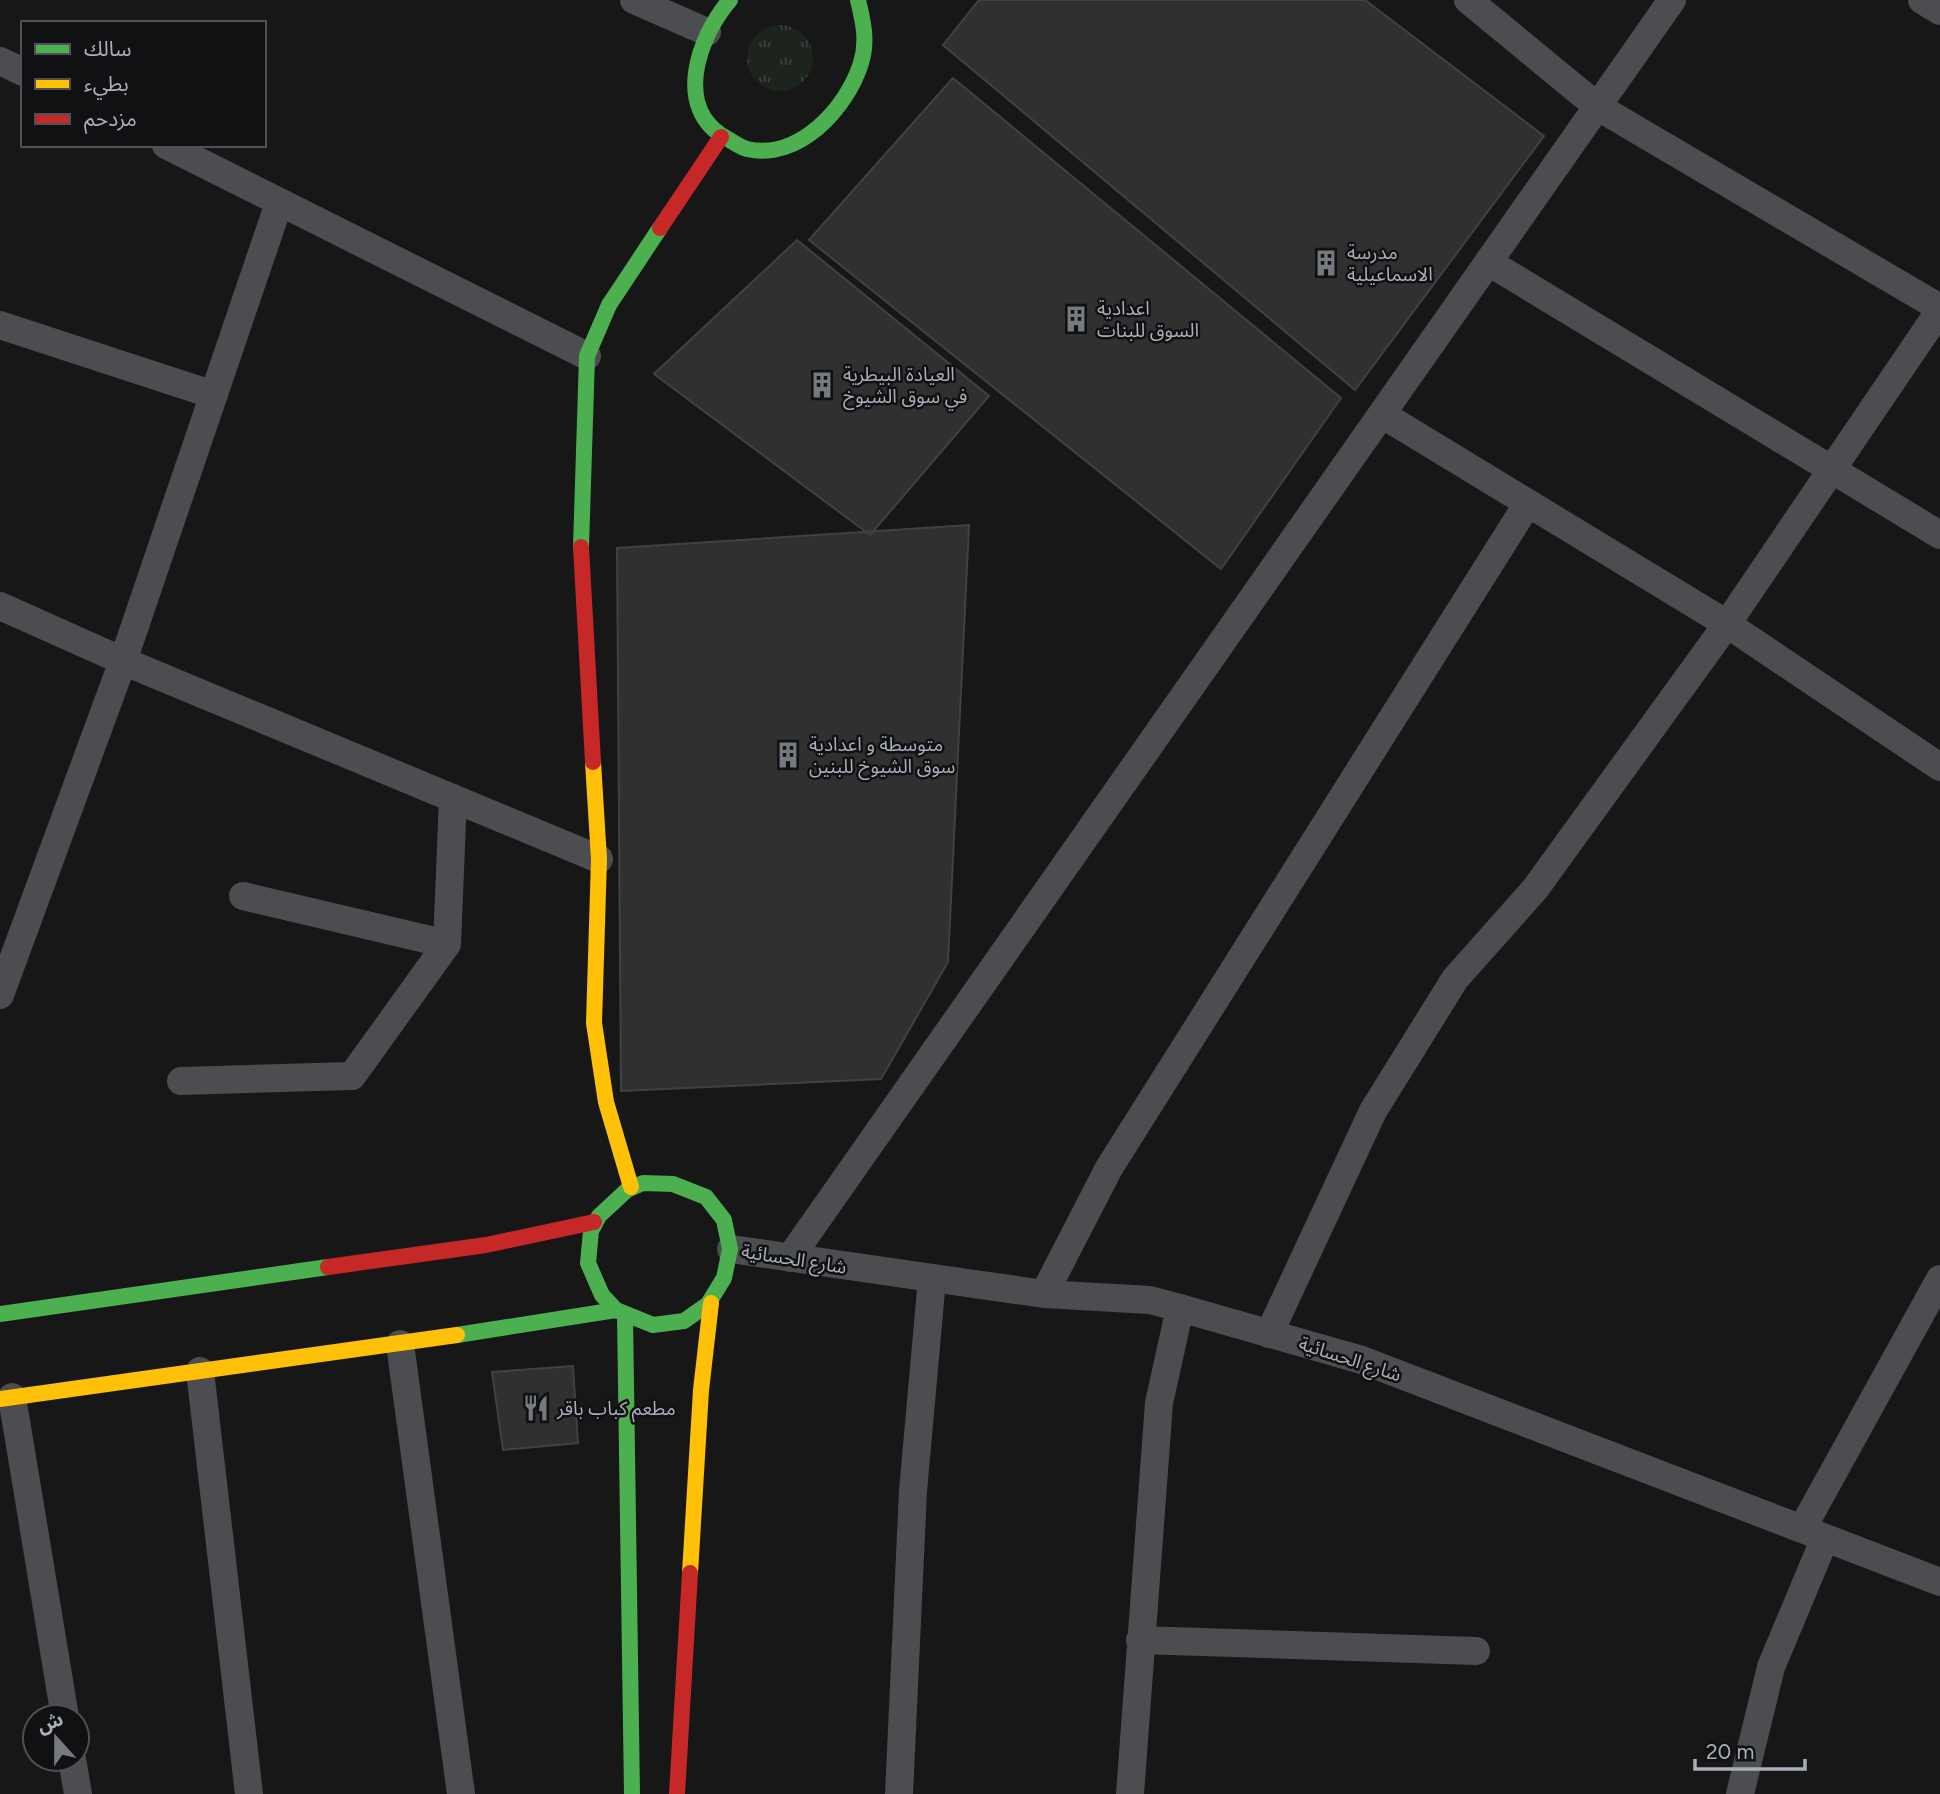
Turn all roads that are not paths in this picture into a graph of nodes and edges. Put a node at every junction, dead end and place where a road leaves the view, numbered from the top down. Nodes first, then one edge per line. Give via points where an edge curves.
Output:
1 (634, 0) edge
2 (730, 0) edge
3 (858, 0) edge
4 (1468, 0) edge
5 (1672, 0) edge
6 (1922, 0) edge
7 (1940, 10) edge
8 (707, 32) junction
9 (0, 61) edge
10 (21, 71) edge
11 (1598, 107) junction
12 (721, 137) junction
13 (170, 147) edge
14 (279, 203) junction
15 (1490, 263) junction
16 (1940, 309) edge
17 (0, 325) edge
18 (587, 356) junction
19 (214, 395) junction
20 (1382, 415) junction
21 (1833, 468) junction
22 (1528, 503) junction
23 (1940, 535) edge
24 (0, 606) edge
25 (1727, 624) junction
26 (123, 661) junction
27 (1940, 766) edge
28 (453, 799) junction
29 (599, 859) junction
30 (243, 896) dead end
31 (447, 944) junction
32 (0, 995) edge
33 (181, 1082) dead end
34 (631, 1187) junction
35 (594, 1222) junction
36 (731, 1249) junction
37 (790, 1258) junction
38 (932, 1279) junction
39 (1940, 1279) edge
40 (1044, 1294) junction
41 (711, 1303) junction
42 (1180, 1308) junction
43 (620, 1313) junction
44 (0, 1314) edge
45 (1269, 1334) junction
46 (400, 1344) junction
47 (200, 1371) junction
48 (6, 1398) edge
49 (1813, 1533) junction
50 (1940, 1582) edge
51 (1140, 1640) junction
52 (1476, 1651) dead end
53 (62, 1703) edge
54 (74, 1773) edge
55 (78, 1794) edge
56 (249, 1794) edge
57 (461, 1794) edge
58 (632, 1794) edge
59 (677, 1794) edge
60 (899, 1794) edge
61 (1130, 1794) edge
62 (1740, 1794) edge

1 - 8 street
2 - 8 street
3 - 12 street via 866,28 865,51 855,84 834,113 807,136 775,148 752,149
4 - 11 street
5 - 11 street
6 - 7 street
8 - 12 street via 698,54 695,88 700,110
9 - 10 street
11 - 15 street
11 - 16 street
12 - 18 street via 609,305
13 - 14 street
14 - 18 street
14 - 19 street
15 - 20 street
15 - 21 street
16 - 21 street
17 - 19 street
18 - 29 street via 580,539
19 - 26 street
20 - 22 street
20 - 37 street
21 - 23 street
21 - 25 street
22 - 25 street
22 - 40 street via 1110,1168
24 - 26 street
25 - 27 street
25 - 45 street via 1535,889 1455,979 1373,1111
26 - 28 street
26 - 32 street
28 - 29 street
28 - 31 street
29 - 34 street via 594,1023 606,1102
30 - 31 street
31 - 33 street via 352,1076
34 - 35 street via 609,1202
34 - 36 street via 658,1181 685,1185 709,1200 724,1222
35 - 43 street via 588,1241 592,1280
35 - 44 street via 486,1245
36 - 37 street, شارع الحسائية
36 - 41 street via 727,1278
37 - 38 street, شارع الحسائية
38 - 40 street, شارع الحسائية
38 - 60 street via 913,1491
39 - 49 street
40 - 42 street, شارع الحسائية via 1150,1300
41 - 43 street via 692,1317 670,1324 647,1324
41 - 59 street via 701,1390
42 - 45 street, شارع الحسائية
42 - 51 street via 1159,1403
43 - 46 street
43 - 58 street
45 - 49 street, شارع الحسائية via 1362,1360
46 - 47 street
46 - 57 street
47 - 48 street
47 - 56 street
48 - 53 street
49 - 50 street, شارع الحسائية
49 - 62 street via 1771,1667
51 - 52 street
51 - 61 street
54 - 55 street

